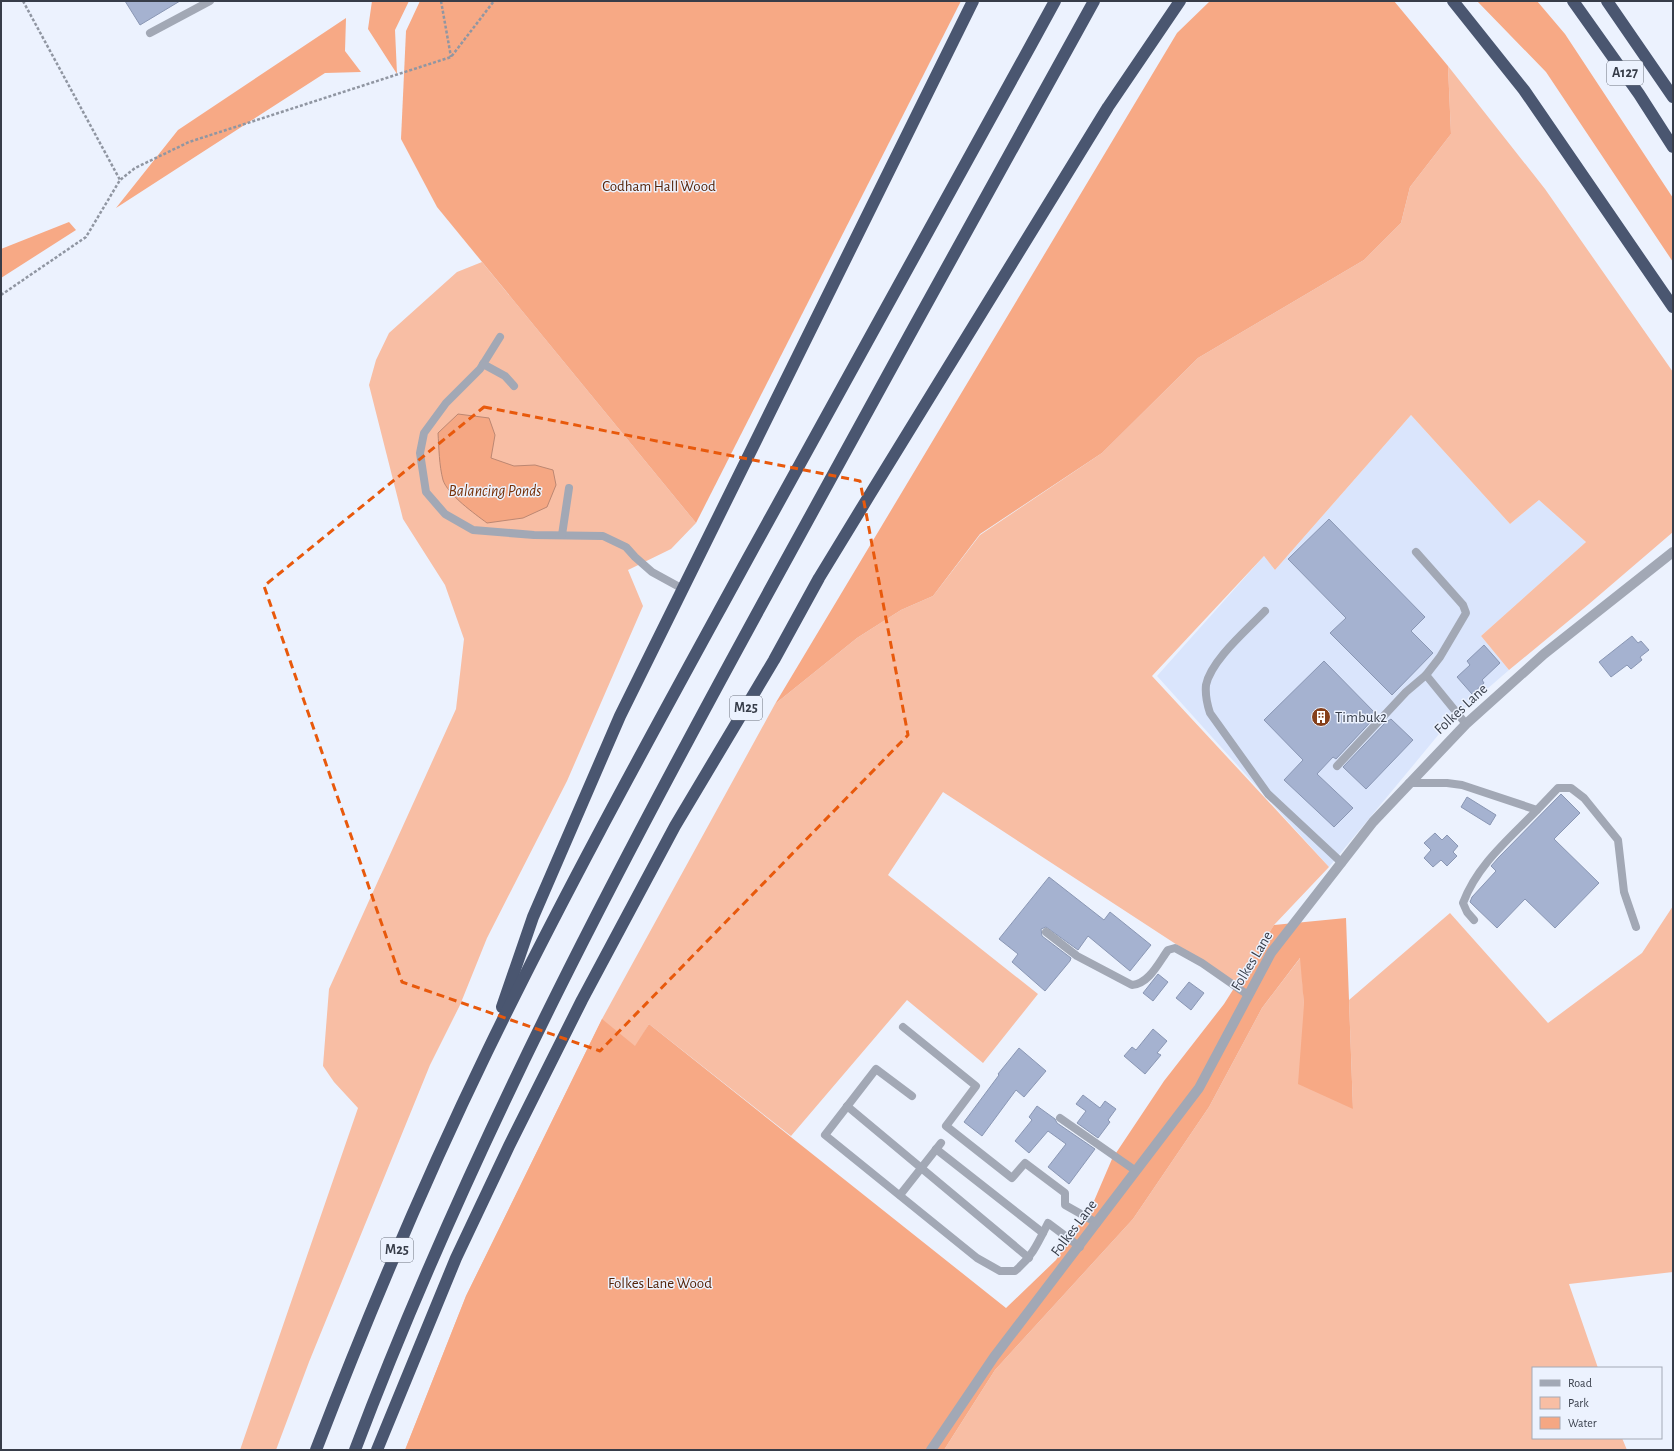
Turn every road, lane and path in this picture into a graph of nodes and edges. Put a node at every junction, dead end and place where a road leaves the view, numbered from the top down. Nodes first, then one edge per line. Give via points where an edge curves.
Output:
1 (23, 1) edge
2 (210, 1) edge
3 (441, 1) edge
4 (494, 1) edge
5 (973, 1) edge
6 (1055, 1) edge
7 (1094, 1) edge
8 (1180, 1) edge
9 (1453, 1) edge
10 (1573, 1) edge
11 (1606, 1) edge
12 (150, 33) dead end
13 (451, 57) junction
14 (1673, 97) edge
15 (1673, 147) edge
16 (120, 180) junction
17 (1, 295) edge
18 (1673, 307) edge
19 (500, 337) dead end
20 (483, 364) junction
21 (514, 386) dead end
22 (568, 488) dead end
23 (562, 535) junction
24 (1416, 552) dead end
25 (1673, 552) edge
26 (683, 589) junction
27 (1265, 611) dead end
28 (1426, 675) junction
29 (1466, 724) junction
30 (1337, 766) dead end
31 (1409, 783) junction
32 (1537, 810) junction
33 (1342, 863) junction
34 (1474, 920) dead end
35 (1636, 927) dead end
36 (1046, 932) dead end
37 (1248, 995) junction
38 (903, 1027) dead end
39 (486, 1054) junction
40 (912, 1096) dead end
41 (847, 1106) junction
42 (1060, 1118) dead end
43 (921, 1168) junction
44 (1136, 1171) junction
45 (900, 1195) junction
46 (1097, 1223) junction
47 (1043, 1234) junction
48 (1080, 1247) junction
49 (1029, 1258) junction
50 (316, 1450) edge
51 (355, 1450) edge
52 (377, 1450) edge
53 (931, 1450) edge

1 - 16 path
2 - 12 lane
3 - 13 path
4 - 13 path
5 - 26 highway, M25
6 - 39 highway, M25 via 650,738
7 - 51 highway, M25 via 748,630 582,942 531,1044 454,1210 405,1323
8 - 52 highway, M25 via 1108,107 818,578 774,660 675,826 579,1006 509,1146 456,1258
9 - 18 highway via 1524,90
10 - 15 highway, A127
11 - 14 highway, A127
13 - 16 path via 189,142 135,168
16 - 17 path via 86,237
19 - 20 lane
20 - 21 lane via 505,376
20 - 23 lane via 446,403 424,433 420,453 426,492 445,514 473,530
22 - 23 lane
23 - 26 lane via 603,536 626,547 652,572
24 - 28 lane via 1463,605 1466,613 1440,657
25 - 29 street, Folkes Lane via 1544,654
26 - 39 highway, M25 via 620,716 548,881
27 - 33 lane via 1211,673 1206,691 1207,705 1268,794
28 - 29 lane
28 - 30 lane via 1406,692
29 - 31 street, Folkes Lane
31 - 32 lane via 1462,785
31 - 33 street, Folkes Lane via 1373,822
32 - 34 lane via 1481,868 1468,890 1463,903
32 - 35 lane via 1558,788 1571,788 1584,798 1618,840 1624,892
33 - 37 street, Folkes Lane via 1271,953
36 - 37 lane via 1077,956 1132,985 1145,980 1168,950 1175,948 1202,963
37 - 44 street, Folkes Lane via 1199,1088
38 - 46 lane via 976,1086 946,1126 1012,1178 1026,1163 1065,1193 1065,1205
39 - 50 highway, M25 via 395,1255
40 - 41 lane via 876,1069
41 - 43 lane
41 - 45 lane via 825,1135
42 - 44 lane
43 - 45 lane
43 - 47 lane via 938,1146
43 - 49 lane
44 - 46 street, Folkes Lane
45 - 49 lane via 977,1258 1000,1271 1015,1272
46 - 48 street, Folkes Lane
47 - 48 lane via 1048,1223
47 - 49 lane
48 - 53 street, Folkes Lane via 994,1357

